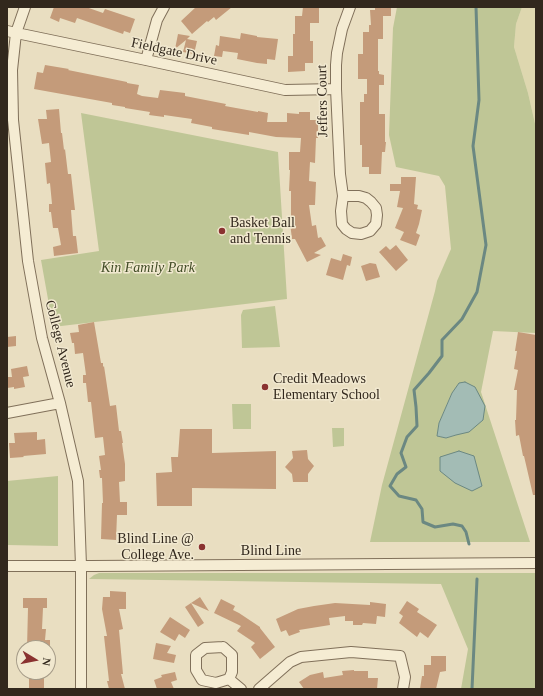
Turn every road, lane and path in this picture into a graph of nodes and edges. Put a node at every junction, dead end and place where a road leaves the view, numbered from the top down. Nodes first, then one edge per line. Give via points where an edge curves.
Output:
1 (25, 7) edge
2 (164, 7) edge
3 (350, 7) edge
4 (11, 32) edge
5 (146, 60) junction
6 (336, 89) junction
7 (343, 196) dead end
8 (60, 403) junction
9 (7, 412) edge
10 (536, 563) edge
11 (7, 566) edge
12 (81, 566) junction
13 (229, 679) dead end
14 (81, 689) edge
15 (241, 689) edge
16 (259, 689) edge
17 (403, 689) edge

1 - 4 street, College Avenue
2 - 5 street via 156,20
3 - 6 street, Jeffers Court via 337,53
4 - 5 street, Fieldgate Drive
4 - 8 street, College Avenue via 13,120 28,261 42,338
5 - 6 street, Fieldgate Drive via 285,90
6 - 7 street, Jeffers Court
8 - 9 street
8 - 12 street, College Avenue via 78,481
10 - 12 street, Blind Line
11 - 12 street, Blind Line
12 - 14 street, College Avenue
13 - 15 street
16 - 17 street via 290,662 301,657 351,652 400,656 405,677

